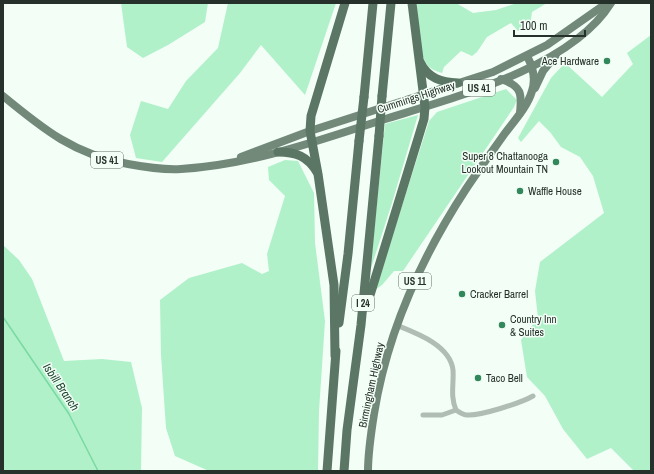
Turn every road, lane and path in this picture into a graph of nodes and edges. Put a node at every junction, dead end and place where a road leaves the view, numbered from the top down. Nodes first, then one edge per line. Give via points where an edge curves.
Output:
1 (345, 3) edge
2 (373, 3) edge
3 (391, 3) edge
4 (412, 3) edge
5 (607, 3) edge
6 (611, 3) edge
7 (562, 48) junction
8 (527, 56) junction
9 (418, 57) junction
10 (532, 66) junction
11 (501, 79) junction
12 (458, 83) junction
13 (3, 96) edge
14 (422, 96) junction
15 (530, 96) junction
16 (425, 107) junction
17 (520, 114) junction
18 (310, 131) junction
19 (312, 142) junction
20 (278, 152) junction
21 (228, 162) junction
22 (318, 174) junction
23 (361, 325) junction
24 (396, 325) junction
25 (335, 356) junction
26 (533, 396) dead end
27 (456, 410) junction
28 (423, 415) dead end
29 (327, 471) edge
30 (344, 471) edge
31 (368, 471) edge

1 - 18 highway via 311,116
2 - 25 highway, I 24, bridge via 348,254
3 - 23 highway, I 24, bridge
4 - 9 highway
5 - 8 main road, Cummings Highway / US 41 via 547,46
6 - 7 main road, Cummings Highway / US 41 via 600,20
7 - 10 main road, Cummings Highway / US 41
7 - 15 main road via 543,70
8 - 10 main road, Birmingham Highway / US 11
8 - 12 main road, Cummings Highway / US 41 via 493,72
9 - 12 highway via 423,69 437,80
9 - 14 highway
10 - 11 main road, Cummings Highway / US 41
10 - 15 main road, Birmingham Highway / US 11 via 534,79
11 - 16 main road, Cummings Highway / US 41
11 - 17 main road via 514,85 521,94
12 - 14 main road, Cummings Highway / US 41
13 - 21 main road, Cummings Highway / US 41 via 59,139 84,153 106,160 179,169
14 - 16 highway
14 - 18 main road, Cummings Highway / US 41
15 - 17 main road, Birmingham Highway / US 11
16 - 19 main road, Cummings Highway / US 41
16 - 23 highway via 424,119
17 - 24 main road, Birmingham Highway / US 11 via 466,189 438,235 422,264
18 - 19 highway
18 - 21 main road, Cummings Highway / US 41
19 - 20 main road, Cummings Highway / US 41
19 - 22 highway
20 - 21 main road, Cummings Highway / US 41
20 - 22 highway via 292,152 303,156
22 - 25 highway via 334,285
23 - 30 highway, I 24
24 - 27 street via 438,346 445,353 453,370 452,402
24 - 31 main road, Birmingham Highway / US 11 via 377,395
25 - 29 highway, I 24
26 - 27 street via 522,402 480,413 467,415
27 - 28 street via 442,415

